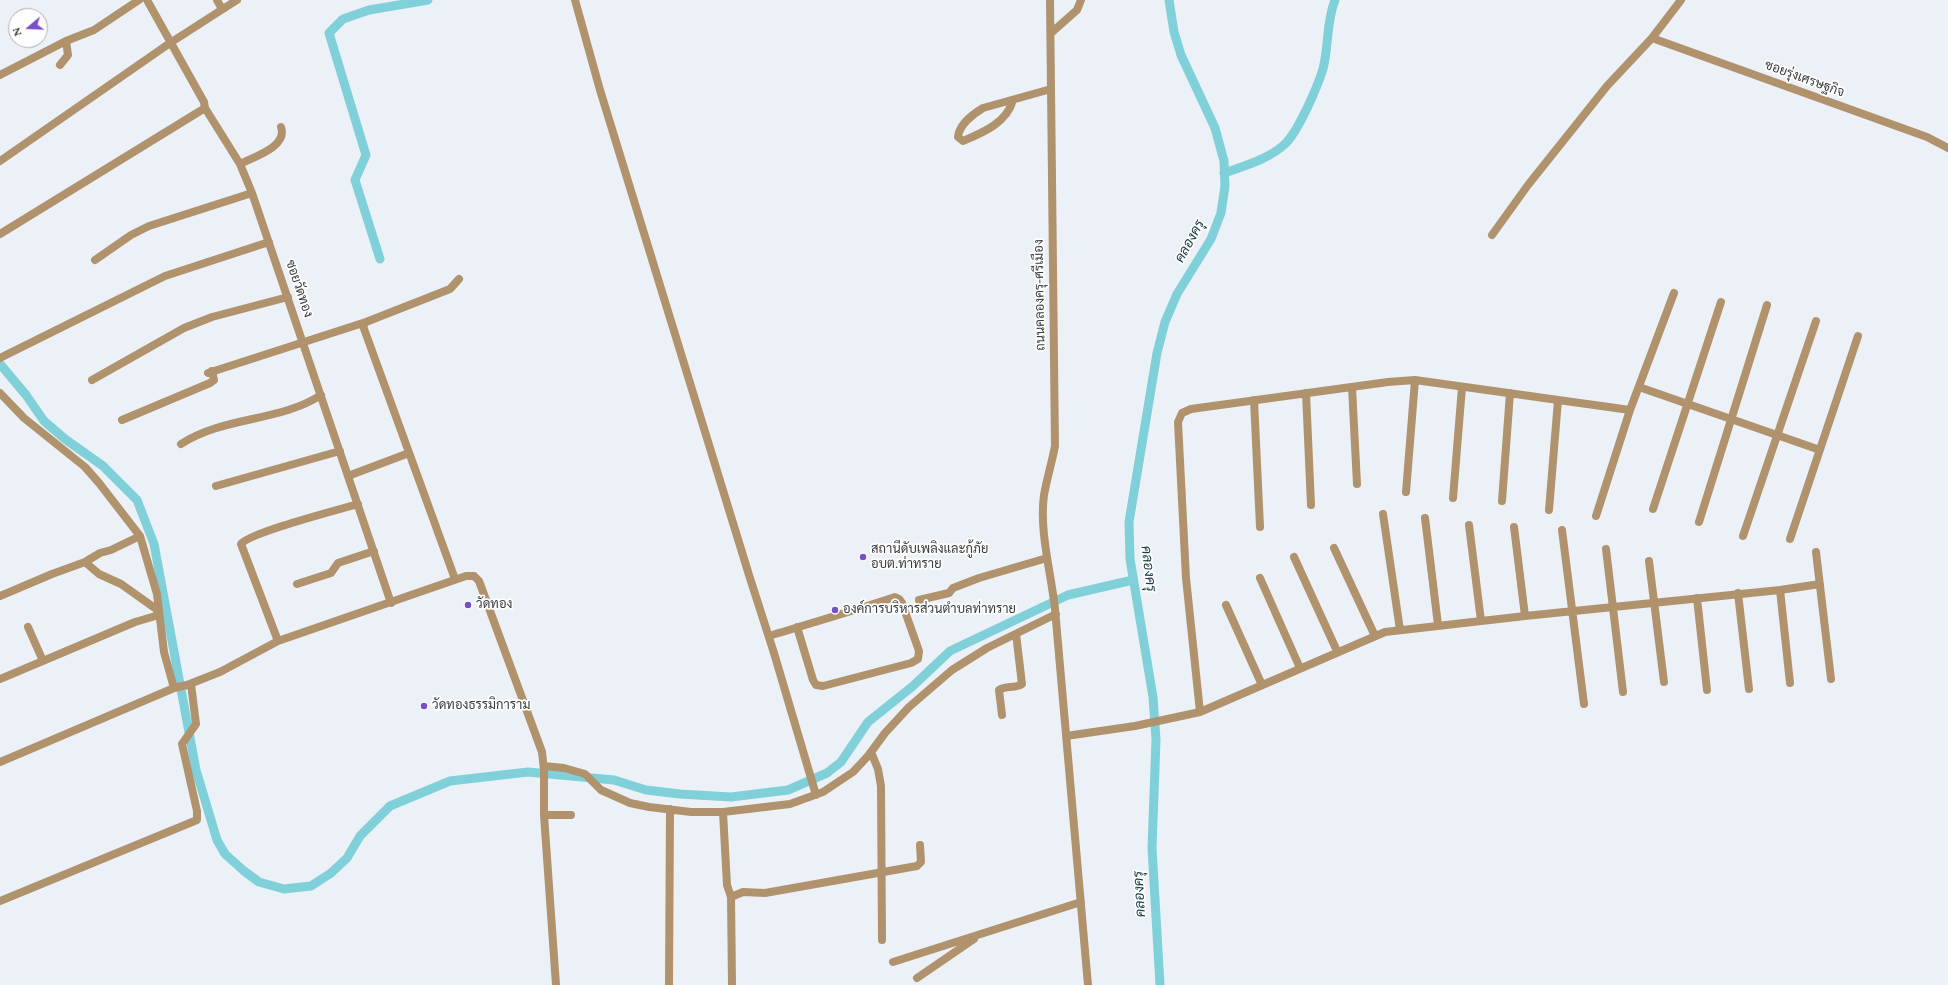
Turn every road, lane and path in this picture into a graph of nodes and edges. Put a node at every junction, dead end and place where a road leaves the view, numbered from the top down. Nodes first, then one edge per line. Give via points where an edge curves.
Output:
1 (139, 0) edge
2 (147, 0) edge
3 (217, 0) edge
4 (237, 0) edge
5 (575, 0) edge
6 (1050, 0) edge
7 (1081, 0) edge
8 (1682, 0) edge
9 (222, 9) junction
10 (1051, 33) junction
11 (1652, 38) junction
12 (66, 41) junction
13 (170, 43) junction
14 (60, 65) dead end
15 (0, 75) edge
16 (1051, 89) junction
17 (1013, 100) junction
18 (205, 108) junction
19 (281, 127) dead end
20 (1948, 148) edge
21 (0, 161) edge
22 (240, 164) junction
23 (252, 194) junction
24 (0, 234) edge
25 (1492, 235) dead end
26 (269, 242) junction
27 (95, 260) dead end
28 (459, 279) dead end
29 (1674, 293) dead end
30 (288, 297) junction
31 (1721, 302) dead end
32 (1767, 305) dead end
33 (1816, 321) dead end
34 (366, 322) junction
35 (1858, 336) dead end
36 (303, 342) junction
37 (0, 358) edge
38 (92, 380) dead end
39 (1414, 380) junction
40 (1352, 387) junction
41 (1462, 387) junction
42 (1639, 388) junction
43 (0, 392) edge
44 (1306, 393) junction
45 (1510, 393) junction
46 (321, 395) junction
47 (1254, 400) junction
48 (1558, 400) junction
49 (1687, 404) junction
50 (1630, 410) junction
51 (1731, 419) junction
52 (122, 420) dead end
53 (1777, 434) junction
54 (181, 444) dead end
55 (1820, 450) junction
56 (340, 451) junction
57 (409, 453) junction
58 (348, 476) junction
59 (1357, 484) dead end
60 (216, 486) dead end
61 (1406, 492) dead end
62 (1452, 498) dead end
63 (1502, 501) dead end
64 (358, 504) junction
65 (1312, 505) dead end
66 (1652, 509) dead end
67 (1549, 510) dead end
68 (1383, 514) dead end
69 (1596, 516) dead end
70 (1425, 518) dead end
71 (1699, 522) dead end
72 (1469, 525) dead end
73 (1514, 527) dead end
74 (1260, 528) dead end
75 (1562, 530) dead end
76 (140, 536) junction
77 (1743, 536) dead end
78 (1790, 539) dead end
79 (1334, 548) dead end
80 (1606, 549) dead end
81 (374, 550) junction
82 (1816, 552) dead end
83 (1294, 557) dead end
84 (1047, 558) junction
85 (1650, 561) dead end
86 (85, 562) junction
87 (1260, 578) dead end
88 (455, 579) junction
89 (297, 584) dead end
90 (1820, 584) junction
91 (1780, 590) junction
92 (1738, 594) junction
93 (0, 596) edge
94 (1697, 598) junction
95 (919, 600) dead end
96 (391, 602) junction
97 (1654, 602) junction
98 (1226, 605) dead end
99 (1614, 607) junction
100 (1056, 611) junction
101 (1572, 612) junction
102 (159, 613) junction
103 (1525, 616) junction
104 (1481, 620) junction
105 (1438, 625) junction
106 (28, 627) dead end
107 (797, 627) junction
108 (1400, 630) junction
109 (1016, 634) junction
110 (769, 636) junction
111 (1375, 636) junction
112 (278, 641) junction
113 (1338, 651) junction
114 (43, 661) junction
115 (1300, 668) junction
116 (0, 679) edge
117 (1831, 679) dead end
118 (1664, 682) dead end
119 (1790, 683) dead end
120 (189, 685) junction
121 (1262, 685) junction
122 (176, 688) junction
123 (1749, 689) dead end
124 (1707, 690) dead end
125 (1623, 692) dead end
126 (1584, 704) dead end
127 (1200, 712) junction
128 (1002, 715) dead end
129 (1066, 736) junction
130 (871, 752) junction
131 (0, 762) edge
132 (544, 768) junction
133 (815, 792) junction
134 (670, 809) junction
135 (723, 812) junction
136 (544, 815) junction
137 (570, 815) dead end
138 (920, 845) dead end
139 (882, 872) junction
140 (731, 897) junction
141 (0, 901) edge
142 (1081, 902) junction
143 (979, 935) junction
144 (882, 940) dead end
145 (893, 962) dead end
146 (917, 978) dead end
147 (556, 985) edge
148 (669, 985) edge
149 (732, 985) edge
150 (1088, 985) edge

1 - 12 street via 94,30
2 - 13 street, ซอยวัดทอง
3 - 9 street
4 - 9 street
5 - 110 street via 600,90
6 - 10 street, ถนนคลองครุ-ศรีเมือง
7 - 10 street via 1077,10
8 - 11 street
9 - 13 street
10 - 16 street, ถนนคลองครุ-ศรีเมือง
11 - 20 street, ซอยรุ่งเศรษฐกิจ via 1927,138
11 - 25 street via 1602,93 1528,185
12 - 14 street via 68,56
12 - 15 street
13 - 18 street, ซอยวัดทอง
13 - 21 street
16 - 17 street
16 - 84 street, ถนนคลองครุ-ศรีเมือง via 1055,446 1044,495
17 - 17 street via 1011,108 1000,122 963,142 958,137 959,131 978,110
18 - 22 street, ซอยวัดทอง
18 - 24 street
19 - 22 street via 283,132 276,145
22 - 23 street, ซอยวัดทอง
23 - 26 street, ซอยวัดทอง
23 - 27 street via 149,226
26 - 30 street, ซอยวัดทอง
26 - 37 street via 165,276
28 - 34 street via 450,289
29 - 42 street
30 - 36 street, ซอยวัดทอง
30 - 38 street via 212,317 184,328
31 - 49 street
32 - 51 street
33 - 53 street
34 - 36 street
34 - 57 street via 363,326
35 - 55 street
36 - 46 street, ซอยวัดทอง
36 - 52 street via 210,372 214,380 210,383
39 - 40 street
39 - 41 street
39 - 61 street
40 - 44 street
40 - 59 street
41 - 45 street
41 - 62 street
42 - 49 street
42 - 50 street
43 - 76 street via 24,418 85,467
44 - 47 street
44 - 65 street
45 - 48 street
45 - 63 street
46 - 54 street via 308,404 295,408 225,424
46 - 56 street, ซอยวัดทอง
47 - 74 street
47 - 127 street via 1191,409 1182,413 1178,422 1186,578
48 - 50 street
48 - 67 street
49 - 51 street
49 - 66 street
50 - 69 street
51 - 53 street
51 - 71 street
53 - 55 street
53 - 77 street
55 - 78 street
56 - 58 street, ซอยวัดทอง
56 - 60 street
57 - 58 street
57 - 88 street
58 - 64 street, ซอยวัดทอง
64 - 81 street, ซอยวัดทอง
64 - 112 street via 266,531 245,539 241,544
68 - 108 street
70 - 105 street
72 - 104 street
73 - 103 street
75 - 101 street
76 - 86 street
76 - 102 street via 157,594
79 - 111 street
80 - 99 street
81 - 89 street via 338,563 331,573
81 - 96 street, ซอยวัดทอง
82 - 90 street
83 - 113 street
84 - 95 street via 979,578 953,588 948,593
84 - 100 street, ถนนคลองครุ-ศรีเมือง
85 - 97 street
86 - 93 street
86 - 102 street via 99,574 121,584
87 - 115 street
88 - 96 street
88 - 132 street via 474,576 479,581 539,745
90 - 91 street
90 - 117 street
91 - 92 street
91 - 119 street
92 - 94 street
92 - 123 street
94 - 97 street
94 - 124 street
96 - 112 street
97 - 99 street
97 - 118 street
98 - 121 street
99 - 101 street
99 - 125 street
100 - 109 street
100 - 129 street, ถนนคลองครุ-ศรีเมือง
101 - 103 street
101 - 126 street
102 - 114 street
102 - 122 street via 164,652
103 - 104 street
104 - 105 street
105 - 108 street
106 - 114 street
107 - 107 street via 895,598 902,603 920,651 918,659 911,663 823,686 816,685
107 - 110 street
108 - 111 street
109 - 128 street via 1022,684 999,690
109 - 130 street via 987,648 952,670 909,707
110 - 133 street
111 - 113 street
112 - 120 street via 220,672
113 - 115 street
114 - 116 street
115 - 121 street
120 - 122 street
120 - 141 street via 196,724 182,744 197,820
121 - 127 street
122 - 131 street
127 - 129 street via 1135,726
129 - 142 street, ถนนคลองครุ-ศรีเมือง
130 - 133 street via 840,782
130 - 139 street via 881,786
132 - 134 street via 564,768 585,774 601,790 630,803 649,808
132 - 136 street
133 - 135 street via 790,804
134 - 135 street
134 - 148 street
135 - 140 street via 727,885
136 - 137 street
136 - 147 street
138 - 139 street via 920,865
139 - 140 street via 765,893 743,892
139 - 144 street
140 - 149 street
142 - 143 street
142 - 150 street, ถนนคลองครุ-ศรีเมือง
143 - 145 street
143 - 146 street

